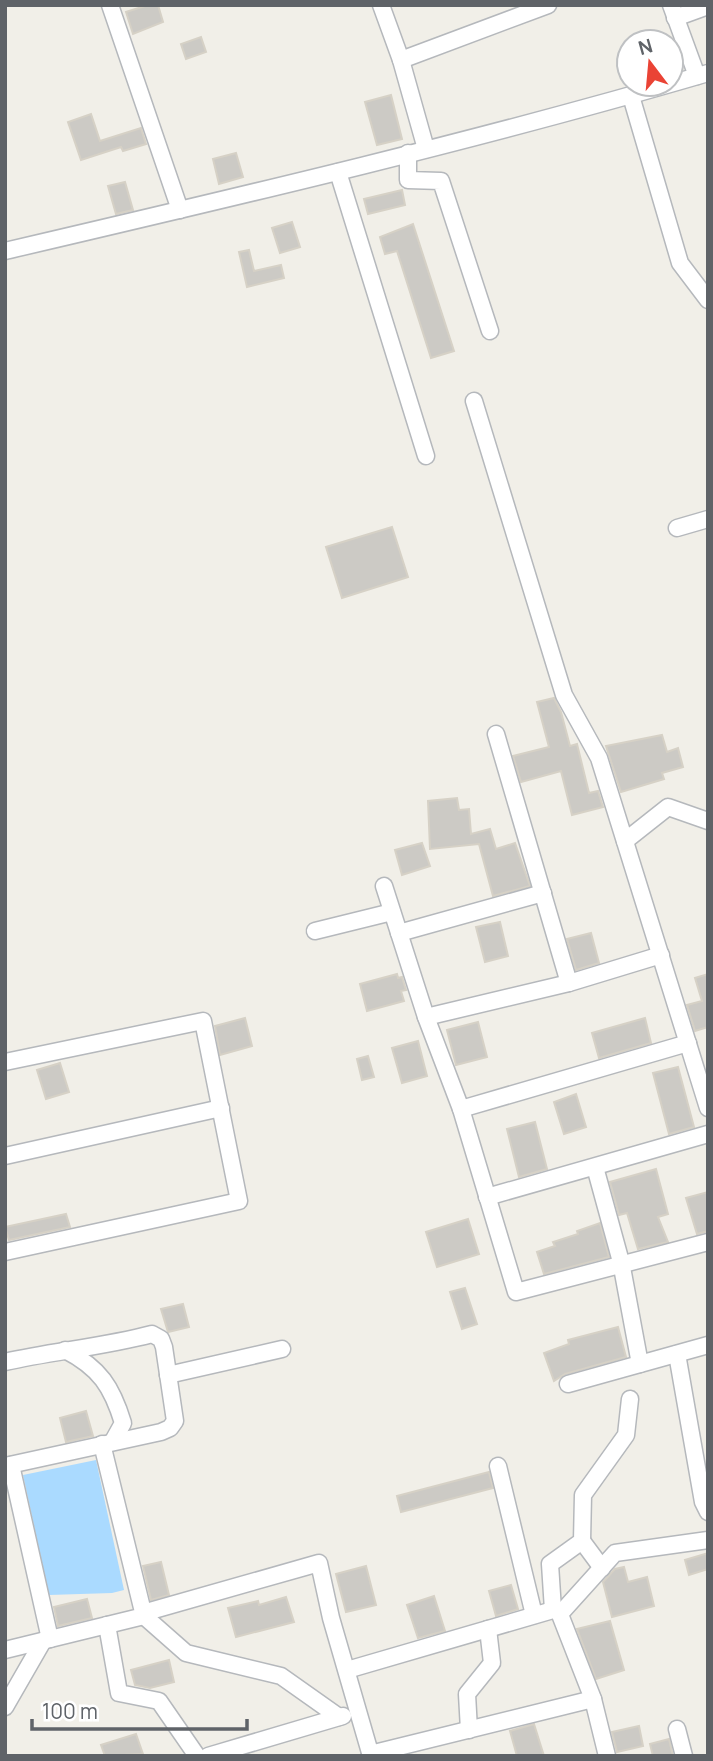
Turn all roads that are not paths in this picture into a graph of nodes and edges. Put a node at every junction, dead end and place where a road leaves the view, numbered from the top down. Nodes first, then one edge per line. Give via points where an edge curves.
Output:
1 (110, 5) edge
2 (382, 5) edge
3 (548, 5) edge
4 (708, 6) edge
5 (673, 11) edge
6 (401, 60) junction
7 (703, 75) edge
8 (685, 80) edge
9 (623, 98) edge
10 (632, 98) edge
11 (426, 149) junction
12 (408, 153) junction
13 (338, 172) junction
14 (180, 210) junction
15 (5, 251) edge
16 (708, 300) edge
17 (490, 331) dead end
18 (474, 401) dead end
19 (426, 456) dead end
20 (708, 519) edge
21 (677, 528) dead end
22 (496, 734) dead end
23 (708, 821) edge
24 (625, 841) junction
25 (384, 886) dead end
26 (543, 893) junction
27 (392, 912) junction
28 (315, 931) dead end
29 (399, 933) junction
30 (661, 955) junction
31 (569, 983) junction
32 (426, 1017) junction
33 (688, 1043) junction
34 (5, 1062) edge
35 (220, 1108) junction
36 (708, 1108) edge
37 (461, 1109) junction
38 (708, 1134) edge
39 (5, 1156) edge
40 (595, 1167) junction
41 (487, 1198) junction
42 (708, 1242) edge
43 (5, 1252) edge
44 (621, 1262) junction
45 (708, 1345) edge
46 (282, 1349) dead end
47 (65, 1350) junction
48 (677, 1354) junction
49 (5, 1362) edge
50 (640, 1364) junction
51 (168, 1375) junction
52 (568, 1384) dead end
53 (630, 1399) dead end
54 (107, 1442) junction
55 (8, 1465) edge
56 (498, 1466) dead end
57 (708, 1512) edge
58 (708, 1540) edge
59 (582, 1541) junction
60 (602, 1568) junction
61 (557, 1612) junction
62 (143, 1614) junction
63 (534, 1615) junction
64 (107, 1625) junction
65 (488, 1629) junction
66 (46, 1640) junction
67 (5, 1650) edge
68 (347, 1670) junction
69 (593, 1699) junction
70 (5, 1707) edge
71 (356, 1712) junction
72 (339, 1717) junction
73 (677, 1729) dead end
74 (469, 1730) junction
75 (370, 1755) edge
76 (197, 1756) edge
77 (208, 1756) edge
78 (607, 1756) edge
79 (684, 1756) edge

1 - 14 street
2 - 6 street
3 - 6 street
4 - 5 street
5 - 7 street
6 - 11 street
7 - 8 street
9 - 11 street
10 - 16 street via 680,263
11 - 12 street
12 - 13 street
12 - 17 street via 408,180 441,181
13 - 14 street
13 - 19 street
14 - 15 street
18 - 24 street via 564,695 599,758
20 - 21 street
22 - 26 street
23 - 24 street via 668,807
24 - 30 street
25 - 27 street
26 - 29 street
26 - 31 street
27 - 28 street
27 - 29 street
29 - 32 street
30 - 31 street
30 - 33 street
31 - 32 street
32 - 37 street
33 - 36 street
33 - 37 street
34 - 35 street via 203,1021
35 - 39 street
35 - 43 street via 239,1201
37 - 41 street
38 - 40 street
40 - 41 street
40 - 44 street
41 - 44 street via 516,1292
42 - 44 street
44 - 50 street
45 - 48 street
46 - 51 street
47 - 49 street
47 - 51 street via 107,1346 152,1334 161,1339
47 - 54 street via 112,1388 123,1423
48 - 50 street
48 - 57 street
50 - 52 street
51 - 54 street via 175,1421 170,1428
53 - 59 street via 626,1435 583,1495
54 - 55 street
54 - 62 street
55 - 66 street
56 - 63 street
58 - 60 street via 615,1553
59 - 60 street
59 - 61 street via 550,1564
60 - 61 street
61 - 63 street
61 - 69 street
62 - 64 street
62 - 68 street via 319,1563
62 - 72 street via 186,1653 281,1676
63 - 65 street
64 - 66 street
64 - 76 street via 119,1693 159,1701
65 - 68 street
65 - 74 street via 492,1663 467,1694
66 - 67 street
66 - 70 street
68 - 71 street
69 - 74 street
69 - 78 street
71 - 72 street
71 - 75 street
72 - 77 street
73 - 79 street
74 - 75 street

